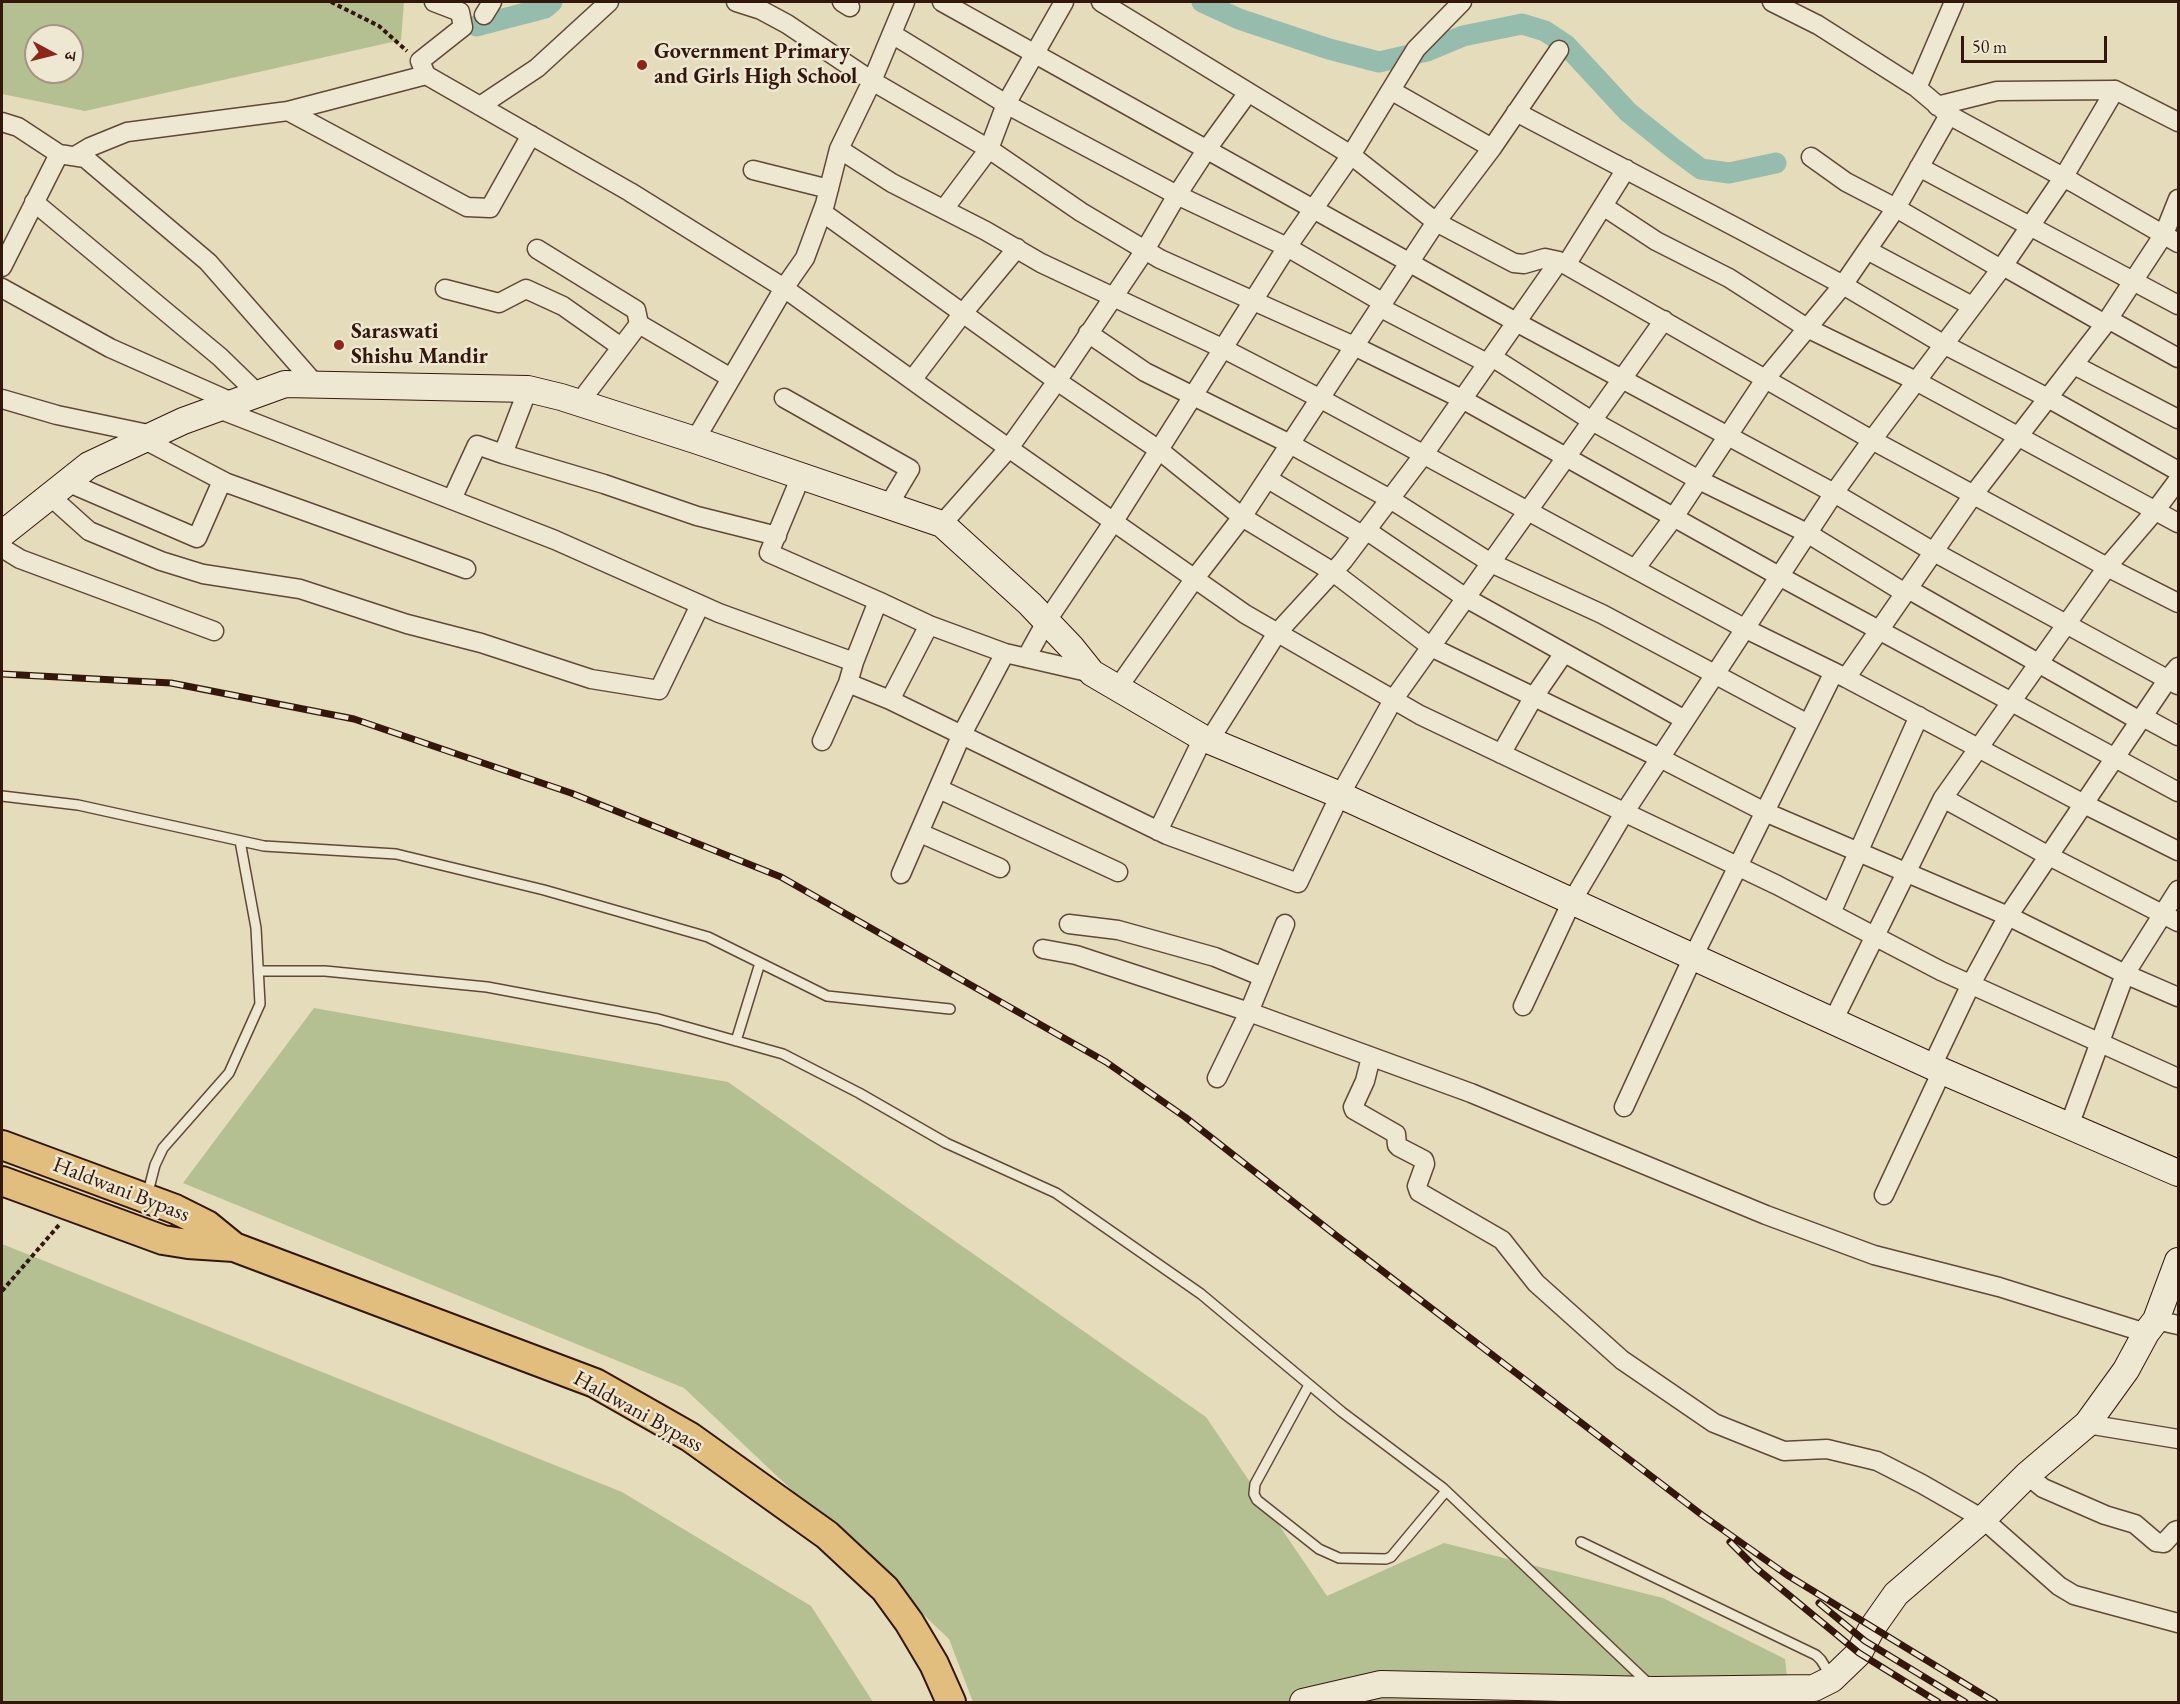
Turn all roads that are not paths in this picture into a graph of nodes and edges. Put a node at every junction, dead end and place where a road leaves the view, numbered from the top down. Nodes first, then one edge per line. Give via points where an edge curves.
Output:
1 (434, 2) edge
2 (609, 2) edge
3 (736, 2) edge
4 (905, 2) edge
5 (942, 2) edge
6 (1064, 2) edge
7 (1101, 2) edge
8 (1462, 2) edge
9 (1954, 2) edge
10 (1783, 4) edge
11 (892, 34) junction
12 (1559, 50) dead end
13 (1035, 53) junction
14 (423, 68) junction
15 (872, 81) junction
16 (1917, 88) junction
17 (2115, 90) junction
18 (1392, 91) junction
19 (1247, 94) junction
20 (1006, 104) junction
21 (480, 106) junction
22 (288, 111) junction
23 (1943, 111) junction
24 (1516, 112) junction
25 (2, 122) edge
26 (2178, 122) edge
27 (531, 135) junction
28 (1492, 147) junction
29 (839, 149) junction
30 (989, 149) junction
31 (1207, 149) junction
32 (67, 155) junction
33 (1351, 155) junction
34 (1810, 157) dead end
35 (1919, 167) junction
36 (1626, 169) junction
37 (753, 170) dead end
38 (2064, 178) junction
39 (829, 189) junction
40 (1177, 195) junction
41 (2178, 199) edge
42 (34, 202) junction
43 (1603, 206) junction
44 (1896, 208) junction
45 (944, 209) junction
46 (1313, 209) junction
47 (822, 212) junction
48 (1436, 222) junction
49 (2030, 226) junction
50 (2171, 239) edge
51 (1287, 247) junction
52 (1017, 248) junction
53 (537, 249) dead end
54 (1145, 250) junction
55 (1867, 250) junction
56 (1409, 261) junction
57 (1563, 263) junction
58 (2, 267) edge
59 (2002, 268) junction
60 (2133, 281) junction
61 (1842, 285) junction
62 (2, 288) edge
63 (784, 288) junction
64 (445, 289) dead end
65 (1112, 297) junction
66 (1253, 301) junction
67 (1380, 304) junction
68 (2178, 305) edge
69 (1972, 306) junction
70 (963, 313) junction
71 (1664, 320) junction
72 (2107, 321) junction
73 (1516, 322) junction
74 (639, 324) junction
75 (1808, 328) junction
76 (1088, 333) junction
77 (1943, 344) junction
78 (1354, 346) junction
79 (621, 347) junction
80 (1224, 349) junction
81 (2178, 358) edge
82 (1489, 360) junction
83 (2074, 365) junction
84 (731, 378) junction
85 (1766, 378) junction
86 (912, 380) junction
87 (1621, 380) junction
88 (1058, 381) junction
89 (1916, 381) junction
90 (316, 385) junction
91 (528, 389) junction
92 (258, 394) junction
93 (1193, 396) junction
94 (784, 398) dead end
95 (2048, 398) junction
96 (2, 399) edge
97 (1321, 399) junction
98 (1462, 399) junction
99 (579, 403) junction
100 (226, 406) junction
101 (2178, 419) edge
102 (1592, 421) junction
103 (148, 437) junction
104 (1728, 437) junction
105 (2018, 437) junction
106 (694, 440) junction
107 (1872, 440) junction
108 (1290, 444) junction
109 (1009, 448) junction
110 (1159, 450) junction
111 (503, 454) junction
112 (1424, 454) junction
113 (1566, 458) junction
114 (2178, 471) edge
115 (801, 476) junction
116 (1268, 479) junction
117 (1699, 480) junction
118 (2178, 480) edge
119 (222, 481) junction
120 (58, 489) junction
121 (1834, 493) junction
122 (1973, 495) junction
123 (452, 499) junction
124 (1390, 499) junction
125 (888, 506) junction
126 (1528, 511) junction
127 (2155, 511) junction
128 (1242, 517) junction
129 (1674, 517) junction
130 (1114, 522) junction
131 (2178, 523) edge
132 (942, 524) junction
133 (1364, 533) junction
134 (1807, 533) junction
135 (2, 534) edge
136 (777, 536) junction
137 (2, 548) edge
138 (1934, 552) junction
139 (1491, 563) junction
140 (2108, 567) junction
141 (466, 569) dead end
142 (1635, 569) junction
143 (1333, 572) junction
144 (1779, 576) junction
145 (1195, 578) junction
146 (1906, 591) junction
147 (1466, 598) junction
148 (878, 601) junction
149 (2178, 603) edge
150 (700, 605) junction
151 (1046, 622) junction
152 (2067, 623) junction
153 (929, 625) junction
154 (1744, 628) junction
155 (1880, 629) junction
156 (214, 631) dead end
157 (1278, 633) junction
158 (1431, 647) junction
159 (1005, 653) junction
160 (1564, 653) junction
161 (1026, 658) junction
162 (854, 662) junction
163 (2039, 663) junction
164 (1092, 673) junction
165 (1714, 674) junction
166 (1840, 675) junction
167 (2175, 677) edge
168 (848, 683) junction
169 (1117, 688) junction
170 (1533, 698) junction
171 (890, 700) junction
172 (1393, 700) junction
173 (2012, 701) junction
174 (1919, 717) junction
175 (2141, 719) junction
176 (1685, 720) junction
177 (1808, 724) junction
178 (961, 736) junction
179 (2178, 736) edge
180 (1206, 740) junction
181 (822, 741) dead end
182 (1978, 748) junction
183 (1501, 754) junction
184 (2116, 757) junction
185 (1660, 758) junction
186 (939, 789) junction
187 (2178, 792) edge
188 (1340, 795) junction
189 (2, 796) edge
190 (1943, 798) junction
191 (2085, 804) junction
192 (1765, 812) junction
193 (1624, 813) junction
194 (1158, 831) junction
195 (920, 833) junction
196 (240, 841) junction
197 (2178, 851) edge
198 (1858, 853) junction
199 (2049, 856) junction
200 (1737, 866) junction
201 (1000, 868) dead end
202 (1118, 872) dead end
203 (901, 874) dead end
204 (1907, 874) junction
205 (2178, 891) edge
206 (1572, 901) junction
207 (1832, 913) junction
208 (2008, 916) junction
209 (2171, 918) edge
210 (1069, 924) dead end
211 (1286, 924) dead end
212 (1875, 936) junction
213 (1043, 949) dead end
214 (1693, 957) junction
215 (760, 963) junction
216 (258, 971) junction
217 (2125, 974) junction
218 (1263, 977) junction
219 (1971, 984) junction
220 (2178, 997) edge
221 (1523, 1006) dead end
222 (950, 1009) dead end
223 (1249, 1012) junction
224 (1833, 1021) junction
225 (736, 1041) junction
226 (2100, 1042) junction
227 (1371, 1057) junction
228 (1937, 1068) junction
229 (1217, 1078) dead end
230 (2178, 1078) edge
231 (1624, 1107) dead end
232 (2069, 1126) junction
233 (2, 1145) edge
234 (2178, 1173) edge
235 (2, 1181) edge
236 (1884, 1196) dead end
237 (147, 1198) junction
238 (234, 1247) junction
239 (2178, 1261) edge
240 (2173, 1286) edge
241 (2160, 1326) edge
242 (1309, 1385) junction
243 (2087, 1424) junction
244 (2178, 1438) edge
245 (2027, 1475) junction
246 (1446, 1491) junction
247 (1983, 1519) junction
248 (2178, 1530) edge
249 (1581, 1542) dead end
250 (2178, 1623) edge
251 (1832, 1679) junction
252 (1654, 1690) junction
253 (951, 1702) edge
254 (1303, 1702) edge

1 - 14 street via 460,12 463,27
2 - 21 street via 537,68
3 - 15 street via 787,24
4 - 11 street
5 - 13 street
6 - 13 street
7 - 19 street
8 - 18 street via 1414,54
9 - 16 street
10 - 16 street
11 - 15 street
11 - 20 street
12 - 24 street
13 - 20 street
13 - 31 street
14 - 21 street
14 - 22 street
15 - 29 street
15 - 30 street
16 - 23 street
17 - 23 street via 1997,91
17 - 26 street
17 - 38 street
18 - 28 street
18 - 33 street
19 - 31 street
19 - 33 street
20 - 30 street
20 - 40 street
21 - 27 street
22 - 27 street via 467,207 490,208
22 - 32 street via 127,132
23 - 35 street
23 - 38 street
24 - 28 street
24 - 36 street
25 - 32 street
27 - 63 street
28 - 48 street
29 - 39 street
29 - 45 street via 892,183
30 - 45 street
30 - 54 street
31 - 40 street
31 - 46 street
32 - 42 street
32 - 90 street via 85,158 208,262
33 - 46 street
33 - 48 street
34 - 44 street via 1846,182
35 - 44 street
35 - 49 street
36 - 43 street
36 - 61 street
37 - 39 street
38 - 49 street
38 - 50 street
39 - 47 street
40 - 51 street
40 - 54 street
41 - 50 street
42 - 58 street
42 - 92 street via 220,357
43 - 57 street
43 - 75 street
44 - 55 street
44 - 59 street
45 - 52 street
46 - 51 street
46 - 56 street
47 - 63 street via 805,258
47 - 70 street
48 - 56 street
48 - 57 street via 1514,263 1545,258
49 - 59 street
49 - 60 street
50 - 60 street
51 - 66 street
51 - 67 street
52 - 65 street
52 - 70 street
53 - 74 street via 636,310
54 - 65 street
54 - 66 street
55 - 61 street
55 - 69 street
56 - 67 street
56 - 73 street
57 - 71 street
57 - 73 street
59 - 69 street
59 - 72 street
60 - 68 street
60 - 72 street
61 - 75 street
61 - 77 street
62 - 100 street
63 - 84 street
63 - 86 street
64 - 79 street via 499,303 526,290 563,306
65 - 76 street
65 - 80 street
66 - 78 street
66 - 80 street
67 - 78 street
67 - 82 street
69 - 77 street
70 - 86 street
70 - 88 street
71 - 85 street
71 - 87 street
72 - 81 street
72 - 83 street
73 - 82 street
73 - 87 street
74 - 79 street
74 - 84 street
75 - 85 street
75 - 89 street
76 - 88 street
76 - 93 street via 1145,372
77 - 89 street
77 - 95 street
78 - 97 street
78 - 98 street
79 - 99 street
80 - 93 street
80 - 97 street
82 - 98 street
82 - 102 street
83 - 95 street
83 - 101 street
84 - 106 street
85 - 104 street
85 - 107 street
86 - 109 street
87 - 102 street
87 - 104 street
88 - 109 street
88 - 110 street
89 - 105 street
89 - 107 street
90 - 91 street
90 - 92 street via 285,384
91 - 99 street
91 - 111 street
92 - 100 street
93 - 108 street
93 - 110 street
94 - 125 street via 910,469
95 - 105 street
95 - 114 street
96 - 103 street
97 - 108 street
97 - 112 street
98 - 112 street
98 - 113 street
99 - 106 street
100 - 103 street
100 - 123 street
102 - 113 street
102 - 117 street
103 - 119 street
103 - 120 street via 89,465
104 - 117 street
104 - 121 street
105 - 122 street
105 - 127 street
106 - 115 street
107 - 121 street
107 - 122 street
108 - 116 street
108 - 124 street
109 - 130 street
109 - 132 street
110 - 128 street
110 - 130 street
111 - 123 street via 477,445
111 - 136 street via 697,516
112 - 124 street
112 - 126 street
113 - 126 street
113 - 129 street
115 - 125 street
115 - 136 street
116 - 128 street
116 - 133 street
117 - 129 street
117 - 134 street
118 - 127 street
119 - 120 street via 197,538
119 - 141 street
120 - 135 street
120 - 150 street via 89,531 161,561 203,574 300,589 591,679 659,690
121 - 134 street
121 - 138 street
122 - 138 street
122 - 140 street
123 - 150 street
124 - 133 street
124 - 139 street
125 - 132 street
126 - 139 street
126 - 142 street
127 - 131 street
127 - 140 street
128 - 143 street
128 - 145 street
129 - 142 street
129 - 144 street
130 - 145 street
130 - 151 street
132 - 151 street
133 - 143 street
133 - 147 street
134 - 144 street
134 - 146 street
136 - 148 street via 768,553
137 - 156 street via 30,563
138 - 146 street
138 - 152 street
139 - 147 street
139 - 165 street via 1602,614
140 - 149 street
140 - 152 street
142 - 154 street
143 - 157 street
143 - 158 street
144 - 154 street
144 - 155 street
145 - 157 street
145 - 169 street
146 - 155 street
146 - 163 street
147 - 158 street
147 - 160 street
148 - 153 street
148 - 162 street
150 - 162 street
151 - 161 street
151 - 164 street
152 - 163 street
152 - 167 street
153 - 159 street
153 - 171 street
154 - 165 street
154 - 166 street
155 - 166 street
155 - 173 street
157 - 172 street
157 - 180 street
158 - 170 street
158 - 172 street
159 - 161 street
159 - 178 street
160 - 170 street
160 - 176 street
161 - 164 street
162 - 168 street
163 - 173 street
163 - 175 street
164 - 169 street
165 - 176 street
165 - 177 street
166 - 174 street
166 - 177 street
167 - 175 street
168 - 171 street
168 - 181 street
169 - 180 street
170 - 183 street
170 - 185 street
171 - 178 street
172 - 183 street
172 - 188 street
173 - 182 street
173 - 184 street
174 - 182 street
174 - 198 street
175 - 179 street
175 - 184 street
176 - 185 street
177 - 192 street
178 - 186 street
178 - 194 street
180 - 188 street
180 - 194 street
182 - 190 street
182 - 191 street
183 - 193 street
184 - 187 street
184 - 191 street
185 - 192 street
185 - 193 street
186 - 195 street
186 - 202 street
188 - 194 street via 1298,883
188 - 206 street
189 - 196 lane via 78,805
190 - 199 street
190 - 204 street
191 - 197 street
191 - 199 street
192 - 198 street
192 - 200 street
193 - 200 street
193 - 206 street
195 - 201 street
195 - 203 street
196 - 215 lane via 396,854 544,890 708,937
196 - 216 lane via 256,928
198 - 204 street
198 - 207 street
199 - 208 street
199 - 209 street
200 - 207 street
200 - 214 street
204 - 208 street
204 - 212 street
205 - 209 street
206 - 214 street
206 - 221 street
207 - 212 street
208 - 217 street
208 - 219 street
209 - 217 street
210 - 218 street via 1118,930 1215,957
211 - 218 street
212 - 219 street
212 - 224 street
213 - 223 street via 1076,955
214 - 224 street
214 - 231 street
215 - 222 lane via 827,996
215 - 225 lane
216 - 225 lane via 325,971 487,987 658,1019
216 - 237 lane via 260,1004 229,1073 164,1148 154,1165
217 - 220 street
217 - 226 street
218 - 223 street
219 - 226 street
219 - 228 street
223 - 227 street
223 - 229 street
224 - 228 street
225 - 242 lane via 783,1054 946,1143 1056,1192 1201,1294
226 - 230 street
226 - 232 street
227 - 241 street via 1471,1093 1766,1215 1874,1255
227 - 247 street via 1354,1110 1396,1134 1400,1147 1425,1162 1417,1186 1419,1192 1502,1240 1536,1283 1622,1360 1714,1423 1784,1451 1827,1449 1877,1461
228 - 232 street
228 - 236 street
232 - 234 street
233 - 237 main road, Haldwani Bypass
235 - 238 main road, Haldwani Bypass via 163,1240
237 - 238 main road, Haldwani Bypass via 207,1225
238 - 253 main road, Haldwani Bypass via 595,1383 690,1437 827,1535 885,1589 934,1664
239 - 240 street
240 - 241 street
241 - 243 street
242 - 246 lane
242 - 246 lane via 1255,1484 1254,1494 1319,1549 1339,1558 1391,1557
243 - 244 street
243 - 245 street
245 - 247 street
245 - 248 street via 2043,1488 2134,1524 2156,1542 2164,1543
246 - 252 lane
247 - 250 street via 2066,1591
247 - 251 street via 1896,1594 1859,1653
249 - 251 lane via 1816,1655
251 - 252 street via 1814,1688
252 - 254 street via 1381,1684

